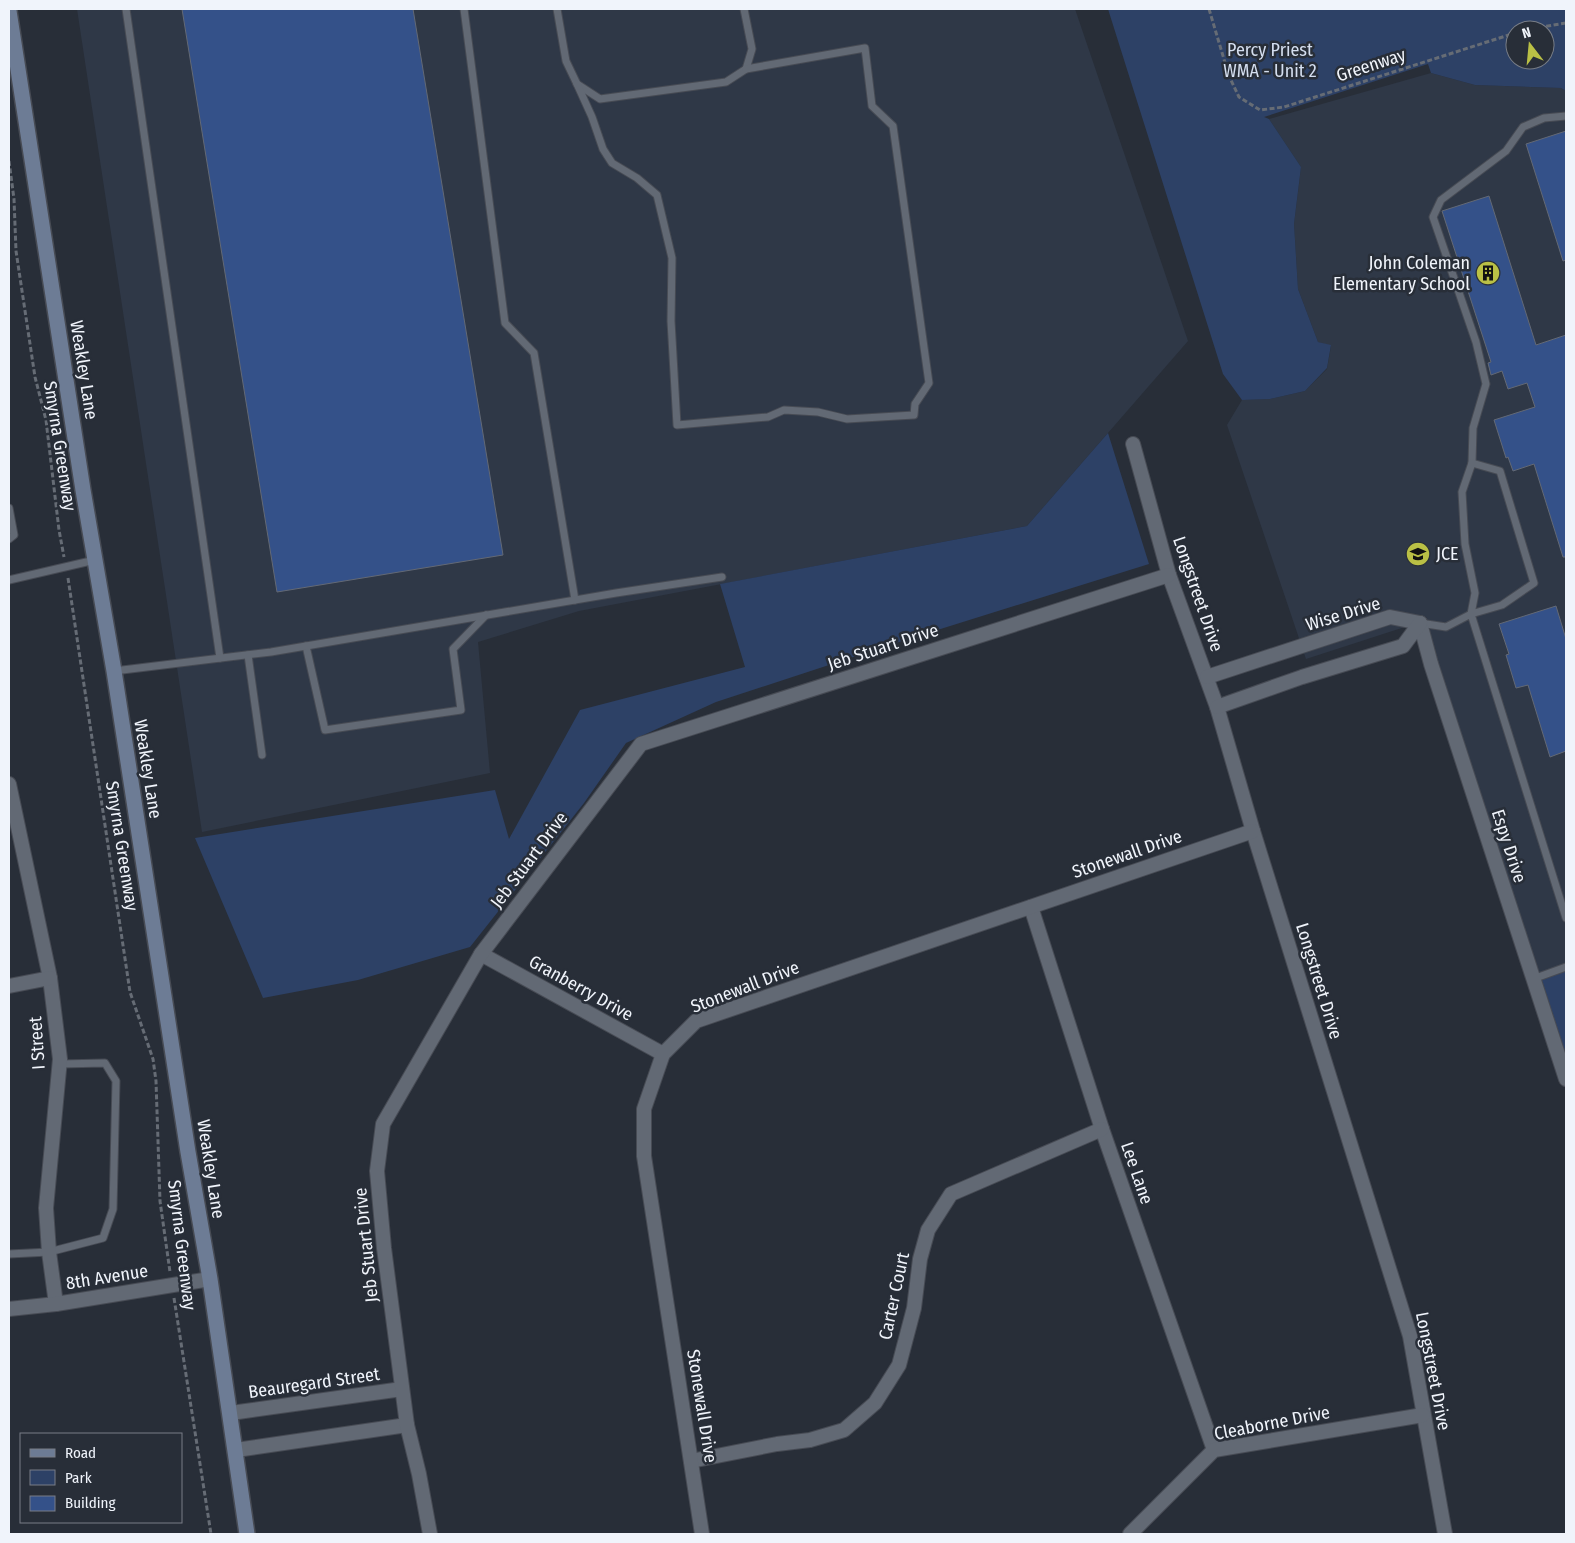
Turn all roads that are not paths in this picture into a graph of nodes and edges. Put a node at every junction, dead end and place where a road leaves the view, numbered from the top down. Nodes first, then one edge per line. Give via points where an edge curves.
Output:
1 (126, 9) edge
2 (464, 9) edge
3 (557, 9) edge
4 (744, 9) edge
5 (9, 11) edge
6 (746, 68) junction
7 (577, 84) junction
8 (1566, 116) edge
9 (1133, 444) dead end
10 (1472, 463) junction
11 (9, 508) edge
12 (9, 539) edge
13 (96, 560) junction
14 (1169, 575) junction
15 (722, 577) dead end
16 (9, 580) edge
17 (575, 600) junction
18 (1471, 614) junction
19 (486, 616) junction
20 (1420, 623) junction
21 (306, 646) junction
22 (248, 654) junction
23 (220, 658) junction
24 (114, 671) junction
25 (1207, 677) junction
26 (1217, 707) junction
27 (262, 755) dead end
28 (9, 784) edge
29 (1253, 831) junction
30 (1031, 907) junction
31 (1566, 918) edge
32 (481, 954) junction
33 (1566, 967) edge
34 (50, 978) junction
35 (1533, 979) junction
36 (9, 986) edge
37 (663, 1054) junction
38 (60, 1064) junction
39 (1566, 1080) edge
40 (1102, 1129) junction
41 (49, 1252) junction
42 (9, 1254) edge
43 (210, 1279) junction
44 (56, 1304) junction
45 (9, 1309) edge
46 (402, 1389) junction
47 (231, 1413) junction
48 (1423, 1415) junction
49 (407, 1425) junction
50 (236, 1450) junction
51 (1214, 1450) junction
52 (691, 1461) junction
53 (247, 1534) edge
54 (430, 1534) edge
55 (702, 1534) edge
56 (1130, 1534) edge
57 (1445, 1534) edge

1 - 23 lane
2 - 17 lane via 505,323 534,353
3 - 7 lane via 566,61
4 - 6 lane via 752,49
5 - 13 main road, Weakley Lane
6 - 7 lane via 726,82 600,99
6 - 7 lane via 865,48 872,106 894,126 929,383 915,404 914,415 847,419 818,412 784,410 768,417 677,425 671,321 672,258 657,195 612,163 603,149
8 - 10 lane via 1544,118 1523,127 1506,151 1441,200 1433,217 1476,342 1486,384 1473,428
9 - 14 street, Longstreet Drive
10 - 18 lane via 1462,492 1465,544 1475,593
10 - 18 lane via 1500,471 1534,583 1502,605
11 - 12 lane via 14,534
13 - 16 lane
13 - 24 main road, Weakley Lane
14 - 25 street, Longstreet Drive
14 - 32 street, Jeb Stuart Drive via 641,744
15 - 17 lane
17 - 19 lane
18 - 20 lane via 1446,627
18 - 31 lane
19 - 21 lane
19 - 21 lane via 454,649 461,710 325,730
20 - 25 street, Wise Drive via 1390,617
20 - 26 street via 1402,646
20 - 35 street, Espy Drive
21 - 22 lane
22 - 23 lane
22 - 27 lane
23 - 24 lane
24 - 43 main road, Weakley Lane
25 - 26 street, Longstreet Drive
26 - 29 street, Longstreet Drive
28 - 34 street, I Street
29 - 30 street, Stonewall Drive
29 - 48 street, Longstreet Drive via 1410,1336
30 - 37 street, Stonewall Drive via 696,1021
30 - 40 street, Lee Lane
32 - 37 street, Granberry Drive
32 - 46 street, Jeb Stuart Drive via 382,1124 376,1171
33 - 35 lane
34 - 36 street
34 - 38 street, I Street
35 - 39 street, Espy Drive
37 - 52 street, Stonewall Drive via 644,1109 644,1156
38 - 41 street, I Street via 46,1208
38 - 41 lane via 105,1063 116,1081 113,1209 103,1238
40 - 51 street, Lee Lane
40 - 52 street, Carter Court via 951,1194 928,1230 920,1259 914,1308 898,1365 875,1403 844,1430 810,1440
41 - 42 lane
41 - 44 street, I Street
43 - 44 street, 8th Avenue
43 - 47 main road, Weakley Lane
44 - 45 street, 8th Avenue
46 - 47 street, Beauregard Street
46 - 49 street, Jeb Stuart Drive
47 - 50 main road, Weakley Lane
48 - 51 street, Cleaborne Drive
48 - 57 street, Longstreet Drive
49 - 50 street
49 - 54 street, Jeb Stuart Drive
50 - 53 main road, Weakley Lane
51 - 56 street, Cleaborne Drive
52 - 55 street, Stonewall Drive

